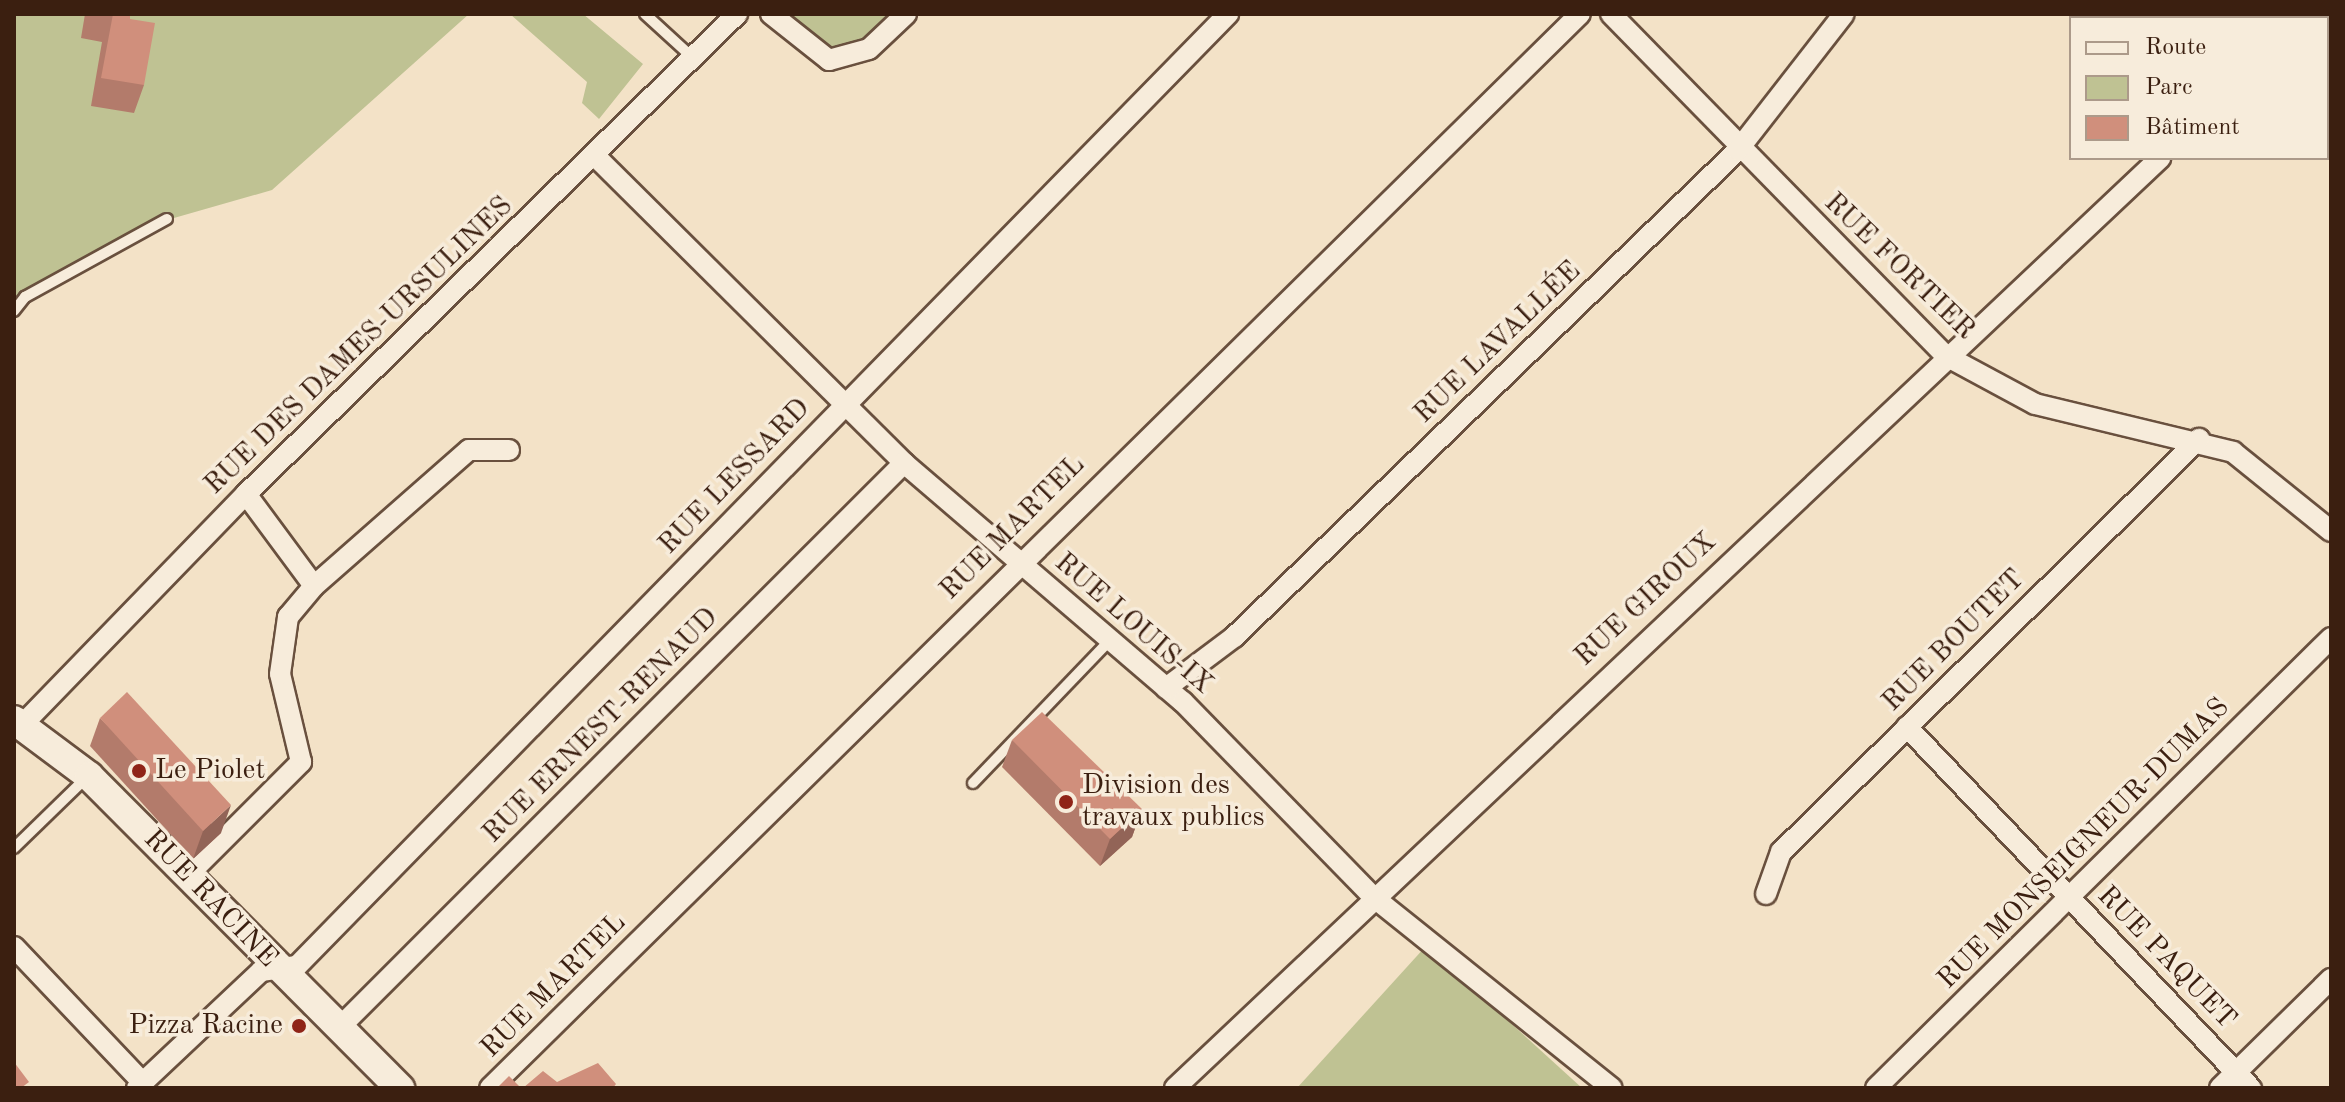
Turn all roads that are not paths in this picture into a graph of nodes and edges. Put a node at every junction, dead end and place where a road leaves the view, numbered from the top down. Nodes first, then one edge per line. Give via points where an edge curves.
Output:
1 (645, 14) edge
2 (771, 14) edge
3 (906, 14) edge
4 (1228, 14) edge
5 (1580, 14) edge
6 (1611, 14) edge
7 (1844, 14) edge
8 (736, 15) edge
9 (693, 58) junction
10 (1738, 150) junction
11 (595, 156) junction
12 (2158, 160) edge
13 (167, 219) dead end
14 (14, 311) edge
15 (1946, 356) junction
16 (846, 405) junction
17 (2199, 439) junction
18 (509, 450) dead end
19 (904, 463) junction
20 (246, 494) junction
21 (2331, 531) edge
22 (1017, 562) junction
23 (314, 586) junction
24 (2331, 638) edge
25 (1110, 640) junction
26 (1166, 688) junction
27 (19, 721) edge
28 (1907, 727) junction
29 (89, 776) junction
30 (973, 783) dead end
31 (14, 848) edge
32 (188, 875) junction
33 (1766, 894) dead end
34 (1372, 896) junction
35 (2071, 899) junction
36 (14, 947) edge
37 (277, 968) junction
38 (2331, 979) edge
39 (339, 1028) junction
40 (2236, 1072) junction
41 (140, 1085) edge
42 (400, 1088) edge
43 (490, 1088) edge
44 (1175, 1088) edge
45 (1612, 1088) edge
46 (1876, 1088) edge
47 (2220, 1088) edge
48 (2251, 1088) edge

1 - 9 lane
2 - 3 street via 829,60 869,49
4 - 16 street, RUE LESSARD
5 - 22 street, RUE MARTEL
6 - 10 street, RUE FORTIER
7 - 10 street, RUE LAVALLÉE
8 - 9 street, RUE DES DAMES-URSULINES
9 - 11 street, RUE DES DAMES-URSULINES
10 - 15 street, RUE FORTIER
10 - 26 street, RUE LAVALLÉE via 1234,637
11 - 16 street, RUE LOUIS-IX
11 - 20 street, RUE DES DAMES-URSULINES
12 - 15 street, RUE GIROUX
13 - 14 lane via 25,297
15 - 17 street, RUE FORTIER via 1993,386 2079,418
15 - 34 street, RUE GIROUX
16 - 19 street, RUE LOUIS-IX
16 - 37 street, RUE LESSARD via 297,966
17 - 21 street, RUE FORTIER via 2268,474
17 - 28 street, RUE BOUTET
18 - 23 street via 469,450
19 - 22 street, RUE LOUIS-IX
19 - 39 street, RUE ERNEST-RENAUD
20 - 23 street
20 - 27 street, RUE DES DAMES-URSULINES
22 - 25 street, RUE LOUIS-IX
22 - 43 street, RUE MARTEL
23 - 32 street via 288,617 280,674 301,762
24 - 35 street, RUE MONSEIGNEUR-DUMAS
25 - 26 street, RUE LOUIS-IX
25 - 30 lane
26 - 34 street, RUE LOUIS-IX
27 - 29 main road, RUE RACINE
28 - 33 street, RUE BOUTET via 1781,852
28 - 35 street, RUE PAQUET
29 - 31 lane
29 - 32 main road, RUE RACINE
32 - 37 main road, RUE RACINE
34 - 44 street, RUE GIROUX
34 - 45 street, RUE LOUIS-IX
35 - 40 street, RUE PAQUET
35 - 46 street, RUE MONSEIGNEUR-DUMAS
36 - 41 street
37 - 39 main road, RUE RACINE
37 - 41 street, RUE LESSARD via 261,971
38 - 40 street
39 - 42 main road, RUE RACINE
40 - 47 street
40 - 48 street, RUE PAQUET

